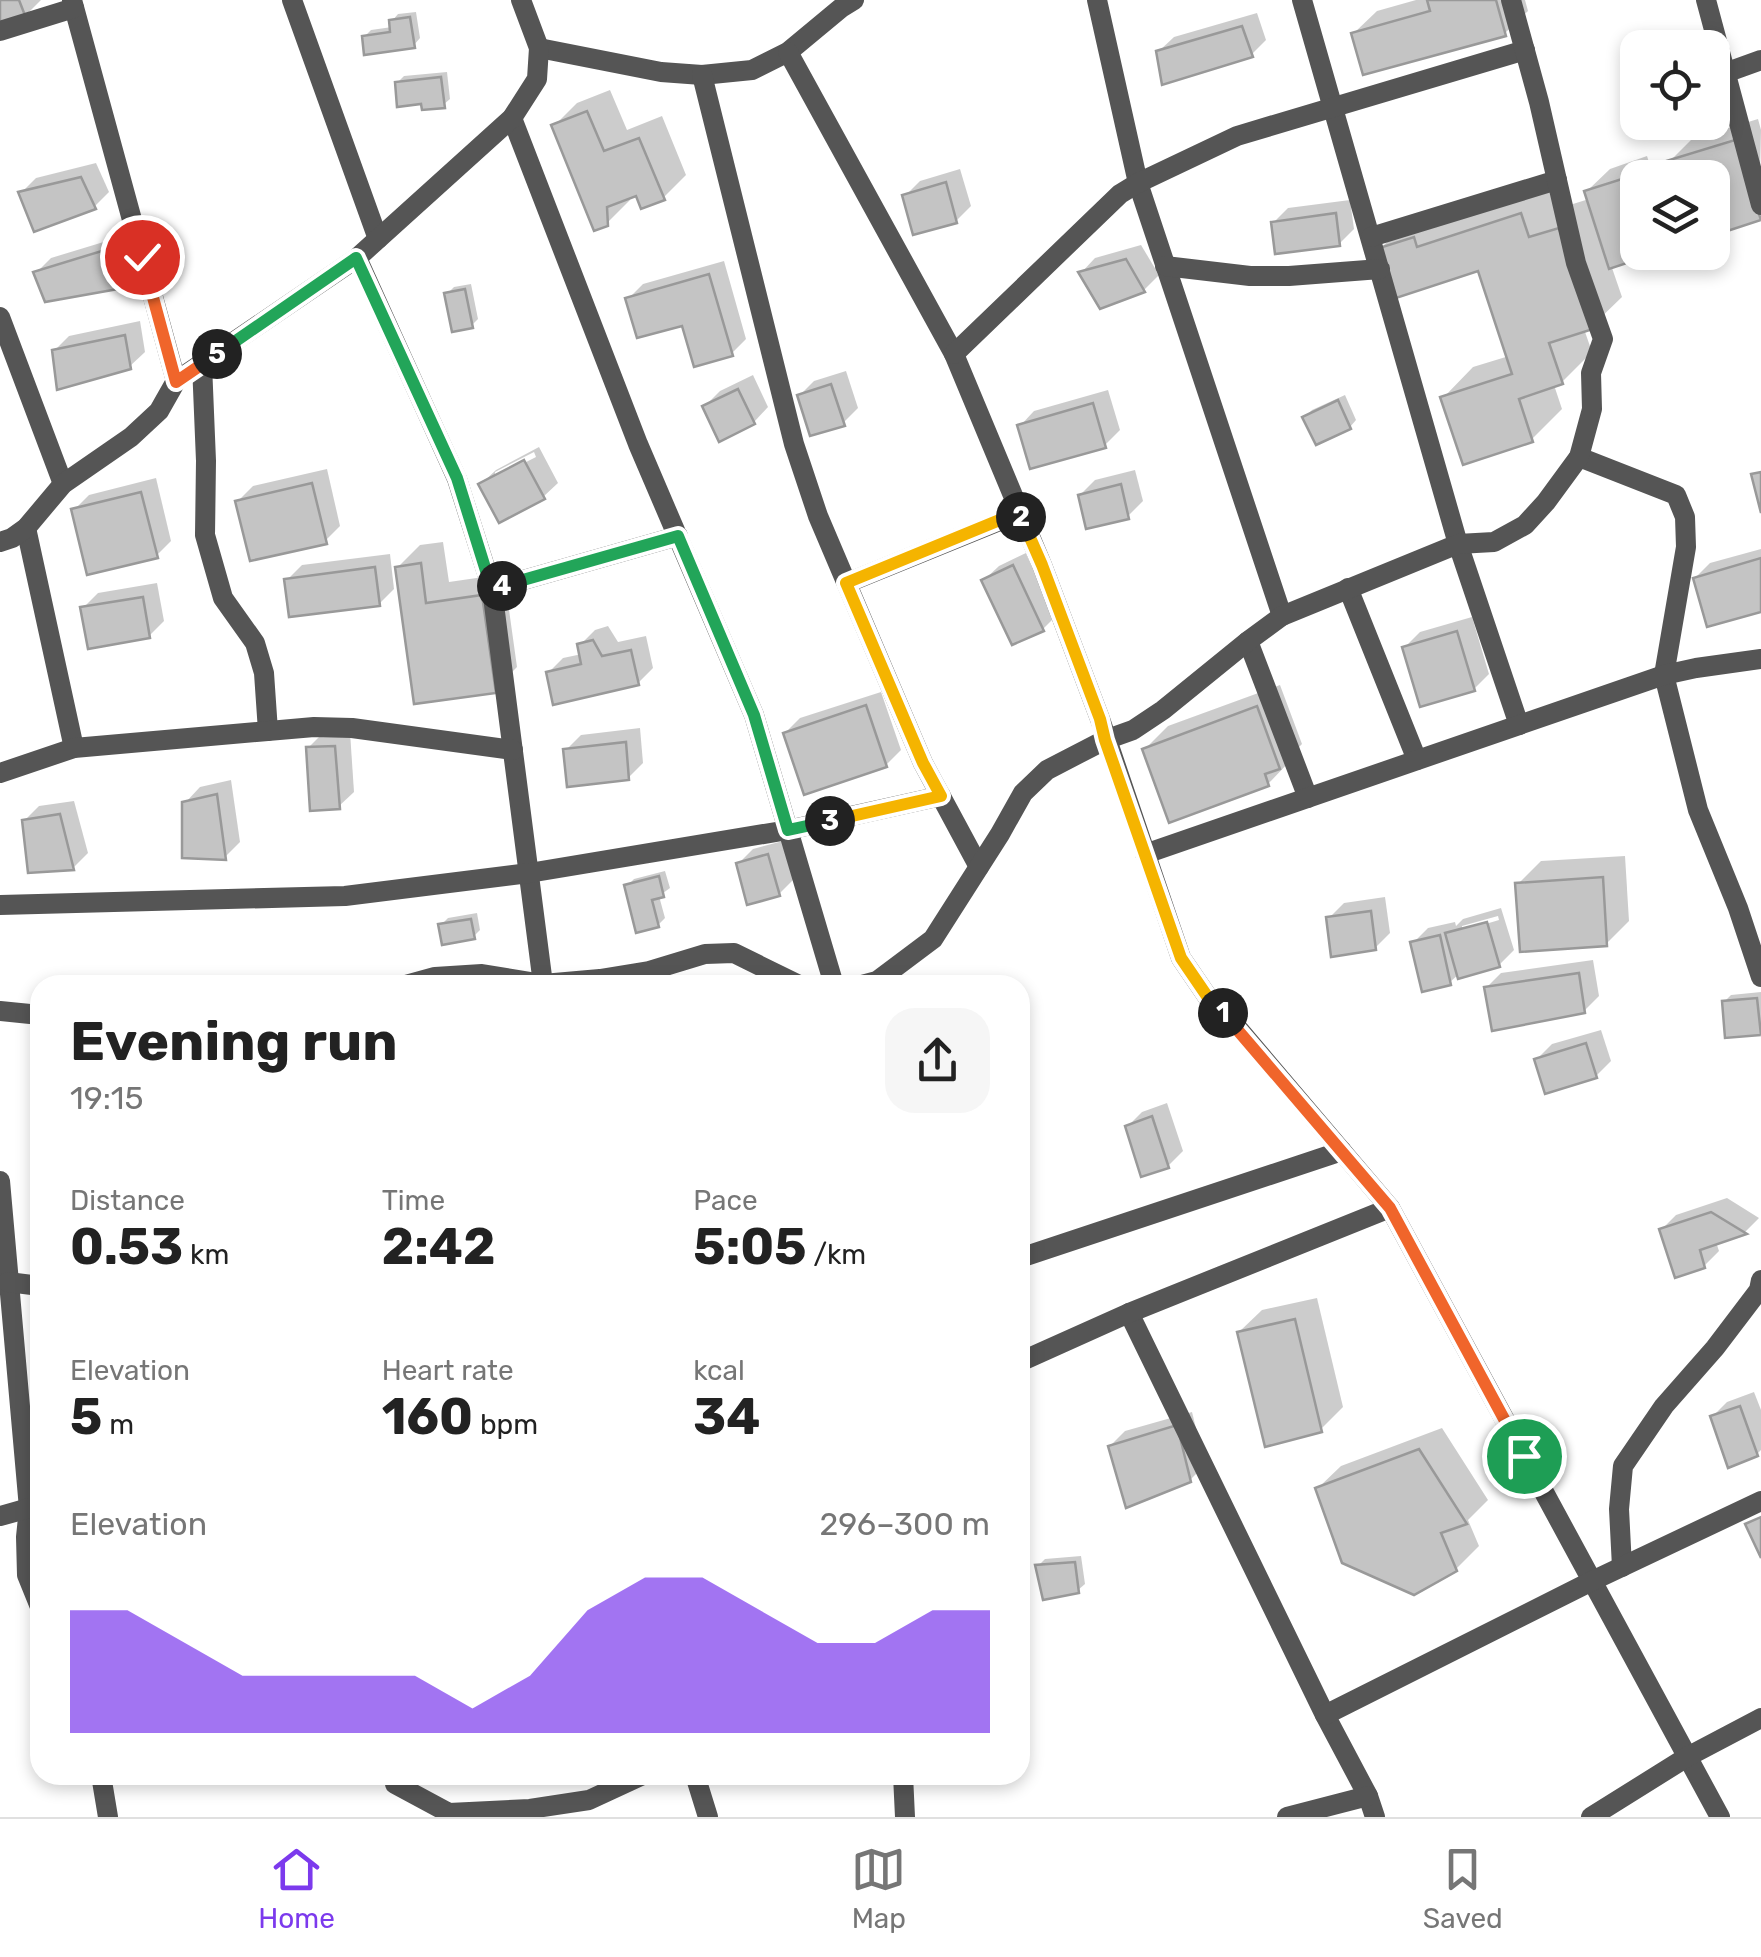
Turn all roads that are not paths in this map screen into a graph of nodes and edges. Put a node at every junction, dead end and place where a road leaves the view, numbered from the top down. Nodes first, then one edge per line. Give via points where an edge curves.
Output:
1 (292, 0) edge
2 (521, 0) edge
3 (854, 0) edge
4 (1097, 0) edge
5 (1302, 0) edge
6 (1511, 0) edge
7 (1706, 0) edge
8 (73, 4) edge
9 (1714, 30) edge
10 (0, 31) edge
11 (538, 48) junction
12 (1525, 50) junction
13 (788, 52) junction
14 (1761, 60) edge
15 (1730, 71) edge
16 (702, 75) junction
17 (1730, 87) edge
18 (1332, 108) junction
19 (512, 118) junction
20 (1557, 180) junction
21 (1138, 183) junction
22 (1761, 205) edge
23 (1371, 237) junction
24 (378, 239) junction
25 (356, 258) junction
26 (1164, 266) junction
27 (1380, 269) junction
28 (0, 317) edge
29 (954, 354) junction
30 (202, 364) junction
31 (176, 382) junction
32 (1579, 456) junction
33 (63, 484) junction
34 (1019, 512) junction
35 (26, 528) junction
36 (678, 536) junction
37 (0, 542) edge
38 (1458, 544) junction
39 (846, 583) junction
40 (1348, 588) junction
41 (492, 590) junction
42 (1282, 616) junction
43 (1248, 641) junction
44 (1761, 659) edge
45 (1664, 675) junction
46 (1520, 725) junction
47 (268, 731) junction
48 (1105, 740) junction
49 (74, 748) junction
50 (513, 750) junction
51 (1417, 760) junction
52 (0, 773) edge
53 (941, 796) junction
54 (1308, 798) junction
55 (788, 830) junction
56 (1145, 854) junction
57 (979, 867) junction
58 (528, 872) junction
59 (0, 905) edge
60 (1760, 971) edge
61 (542, 975) edge
62 (631, 975) edge
63 (779, 975) edge
64 (831, 975) edge
65 (885, 975) edge
66 (0, 1011) edge
67 (30, 1014) edge
68 (1342, 1151) junction
69 (0, 1181) edge
70 (1390, 1208) junction
71 (1030, 1255) edge
72 (1761, 1280) edge
73 (8, 1282) junction
74 (30, 1285) edge
75 (1129, 1313) junction
76 (1030, 1358) edge
77 (1761, 1502) edge
78 (29, 1508) junction
79 (0, 1516) edge
80 (30, 1556) edge
81 (1622, 1566) junction
82 (1592, 1581) junction
83 (1325, 1715) junction
84 (1761, 1718) edge
85 (1687, 1757) junction
86 (102, 1785) edge
87 (397, 1785) edge
88 (621, 1785) edge
89 (698, 1785) edge
90 (903, 1785) edge
91 (1368, 1796) junction
92 (108, 1817) edge
93 (708, 1817) edge
94 (905, 1817) edge
95 (1287, 1817) edge
96 (1375, 1817) edge
97 (1591, 1817) edge
98 (1720, 1817) edge

1 - 24 street
2 - 11 street
3 - 13 street
4 - 21 street
5 - 18 street
6 - 12 street
7 - 9 street
8 - 10 street
8 - 31 street
11 - 16 street
11 - 19 street via 537,78
12 - 18 street
12 - 20 street
13 - 16 street via 752,70
13 - 29 street
14 - 15 street
16 - 39 street via 794,444
17 - 22 street
18 - 21 street via 1237,136
18 - 23 street
19 - 24 street
19 - 36 street
20 - 23 street
20 - 32 street via 1603,339
21 - 26 street
21 - 29 street
23 - 27 street
24 - 25 street
25 - 30 street
25 - 41 street via 457,478
26 - 27 street via 1250,276
26 - 42 street
27 - 38 street
28 - 33 street
29 - 34 street
30 - 31 street
30 - 47 street via 205,535 223,598 255,643
31 - 33 street via 160,411 131,438
32 - 38 street via 1525,525 1494,542
32 - 45 street via 1676,495 1685,517
33 - 35 street
34 - 39 street
34 - 48 street
35 - 37 street
35 - 49 street
36 - 41 street
36 - 55 street via 754,715
38 - 40 street
38 - 46 street
39 - 53 street
40 - 42 street
40 - 51 street
41 - 50 street
42 - 43 street
43 - 48 street via 1163,710
43 - 54 street
44 - 45 street
45 - 46 street
45 - 60 street via 1698,810
46 - 51 street
47 - 49 street
47 - 50 street via 352,728
48 - 56 street
48 - 57 street via 1047,770 1022,793
49 - 52 street
50 - 58 street
51 - 54 street
53 - 55 street
53 - 57 street
54 - 56 street
55 - 58 street
55 - 64 street
56 - 68 street via 1181,958
57 - 65 street via 933,940
58 - 59 street via 346,896
58 - 61 street
62 - 63 street via 705,954 734,953
66 - 67 street
68 - 70 street
68 - 71 street
69 - 73 street
70 - 75 street
70 - 82 street
72 - 81 street via 1623,1466
73 - 74 street
73 - 78 street
75 - 76 street
75 - 83 street
77 - 81 street
78 - 79 street
78 - 80 street
81 - 82 street
82 - 83 street
82 - 85 street
83 - 91 street
84 - 85 street
85 - 97 street
85 - 98 street
86 - 92 street
87 - 88 street via 449,1813 589,1800
89 - 93 street
90 - 94 street
91 - 95 street
91 - 96 street

